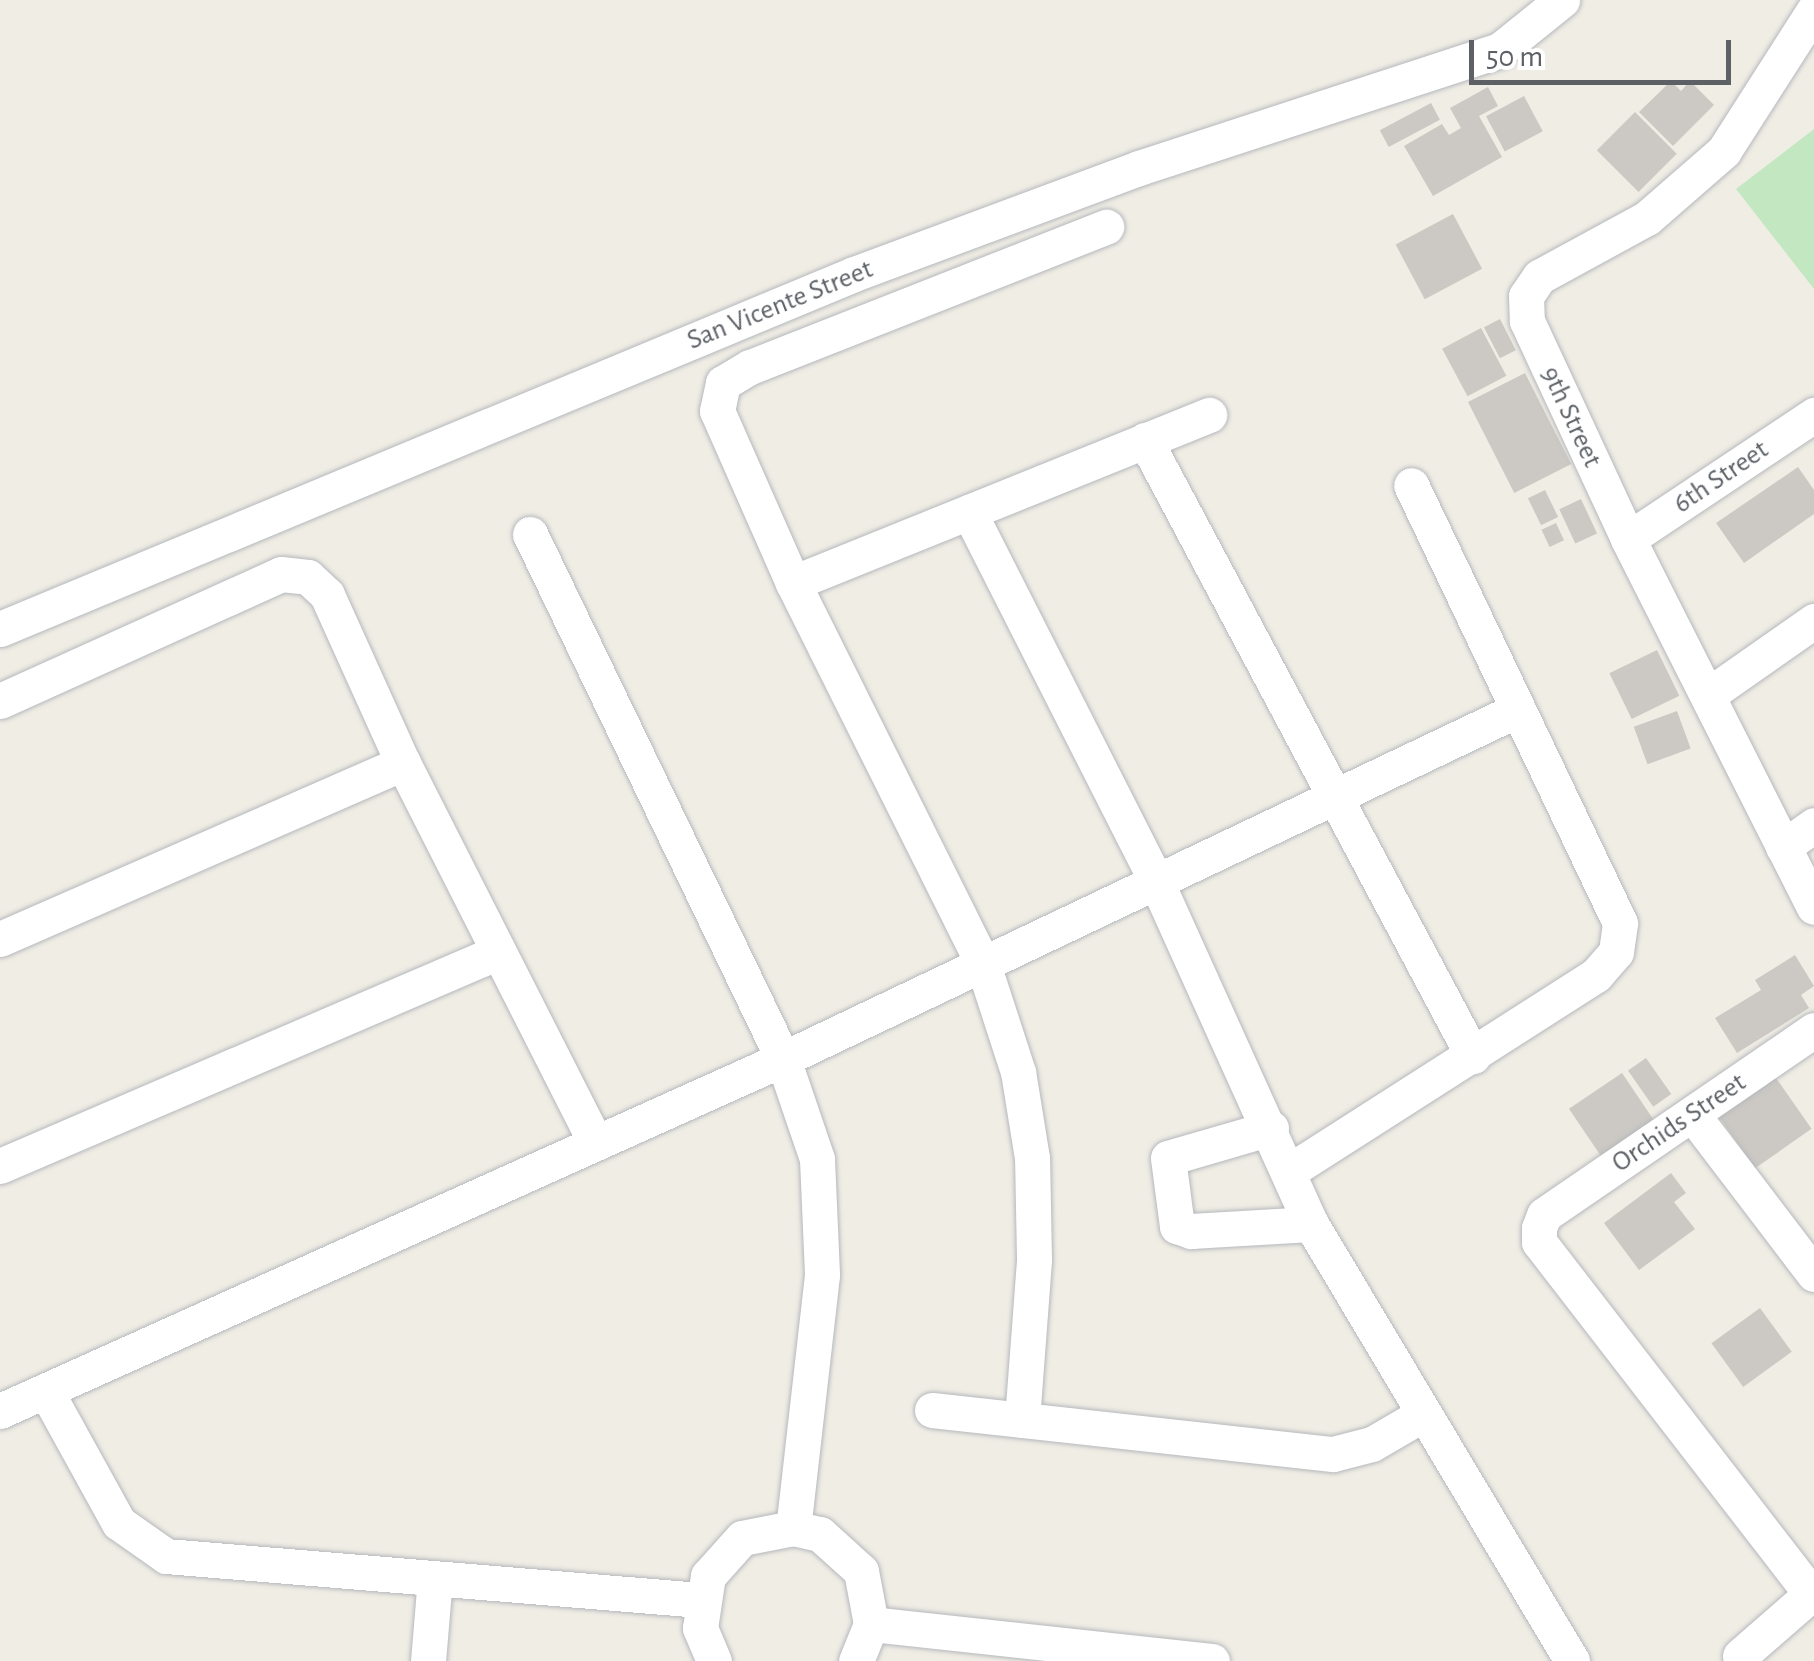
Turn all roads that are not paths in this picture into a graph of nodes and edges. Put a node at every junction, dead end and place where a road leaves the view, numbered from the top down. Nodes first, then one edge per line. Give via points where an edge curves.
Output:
1 (1562, 0) edge
2 (1814, 10) edge
3 (1106, 228) dead end
4 (1209, 414) dead end
5 (1814, 415) edge
6 (1146, 440) junction
7 (1411, 485) dead end
8 (969, 512) junction
9 (530, 534) dead end
10 (1628, 539) junction
11 (793, 583) junction
12 (1814, 621) edge
13 (0, 629) edge
14 (1711, 693) junction
15 (0, 702) edge
16 (1517, 710) junction
17 (403, 763) junction
18 (1335, 796) junction
19 (1814, 825) edge
20 (1783, 847) junction
21 (1156, 882) junction
22 (1814, 907) edge
23 (0, 939) edge
24 (498, 952) junction
25 (983, 964) junction
26 (1814, 1030) edge
27 (1473, 1056) junction
28 (783, 1059) junction
29 (1692, 1114) junction
30 (1271, 1128) junction
31 (594, 1141) junction
32 (0, 1166) edge
33 (1290, 1170) junction
34 (1311, 1224) junction
35 (1810, 1262) edge
36 (46, 1391) junction
37 (932, 1410) dead end
38 (0, 1411) edge
39 (1420, 1416) junction
40 (1022, 1420) junction
41 (793, 1528) junction
42 (435, 1578) junction
43 (1812, 1596) edge
44 (700, 1600) junction
45 (871, 1624) junction
46 (1556, 1655) edge
47 (1740, 1656) dead end
48 (1132, 1657) edge
49 (428, 1661) edge
50 (714, 1661) edge
51 (856, 1661) edge
52 (1212, 1661) edge

1 - 13 street, San Vicente Street via 1500,50 1382,94 1139,168 854,274
2 - 10 street, 9th Street via 1724,151 1647,218 1539,277 1526,296 1527,321
3 - 11 street via 914,299 723,383 717,411
4 - 6 street
5 - 10 street, 6th Street
6 - 8 street
6 - 18 street
7 - 16 street
8 - 11 street
8 - 21 street
9 - 28 street
10 - 14 street, 9th Street
11 - 25 street
12 - 14 street
14 - 20 street, 9th Street
15 - 17 street via 281,574 308,577 327,595
16 - 18 street
16 - 27 street via 1620,922 1616,952 1596,975
17 - 23 street
17 - 24 street
18 - 21 street
18 - 27 street
19 - 20 street
20 - 22 street, 9th Street
21 - 25 street
21 - 30 street
24 - 31 street
24 - 32 street
25 - 28 street
25 - 40 street via 1018,1072 1032,1158 1034,1258
26 - 29 street, Orchids Street
27 - 33 street
28 - 31 street
28 - 41 street via 817,1159 822,1275
29 - 35 street
29 - 43 street, Orchids Street via 1544,1215 1539,1242
30 - 33 street
30 - 34 street via 1168,1158 1178,1226 1191,1231
31 - 36 street
33 - 34 street
34 - 39 street
36 - 38 street
36 - 42 street via 119,1523 166,1556
37 - 40 street
39 - 40 street via 1372,1444 1333,1454
39 - 46 street
41 - 44 street via 742,1538 722,1554
41 - 45 street via 820,1534 861,1571
42 - 44 street
42 - 49 street
43 - 47 street
44 - 50 street via 700,1628
45 - 48 street
45 - 51 street
48 - 52 street

